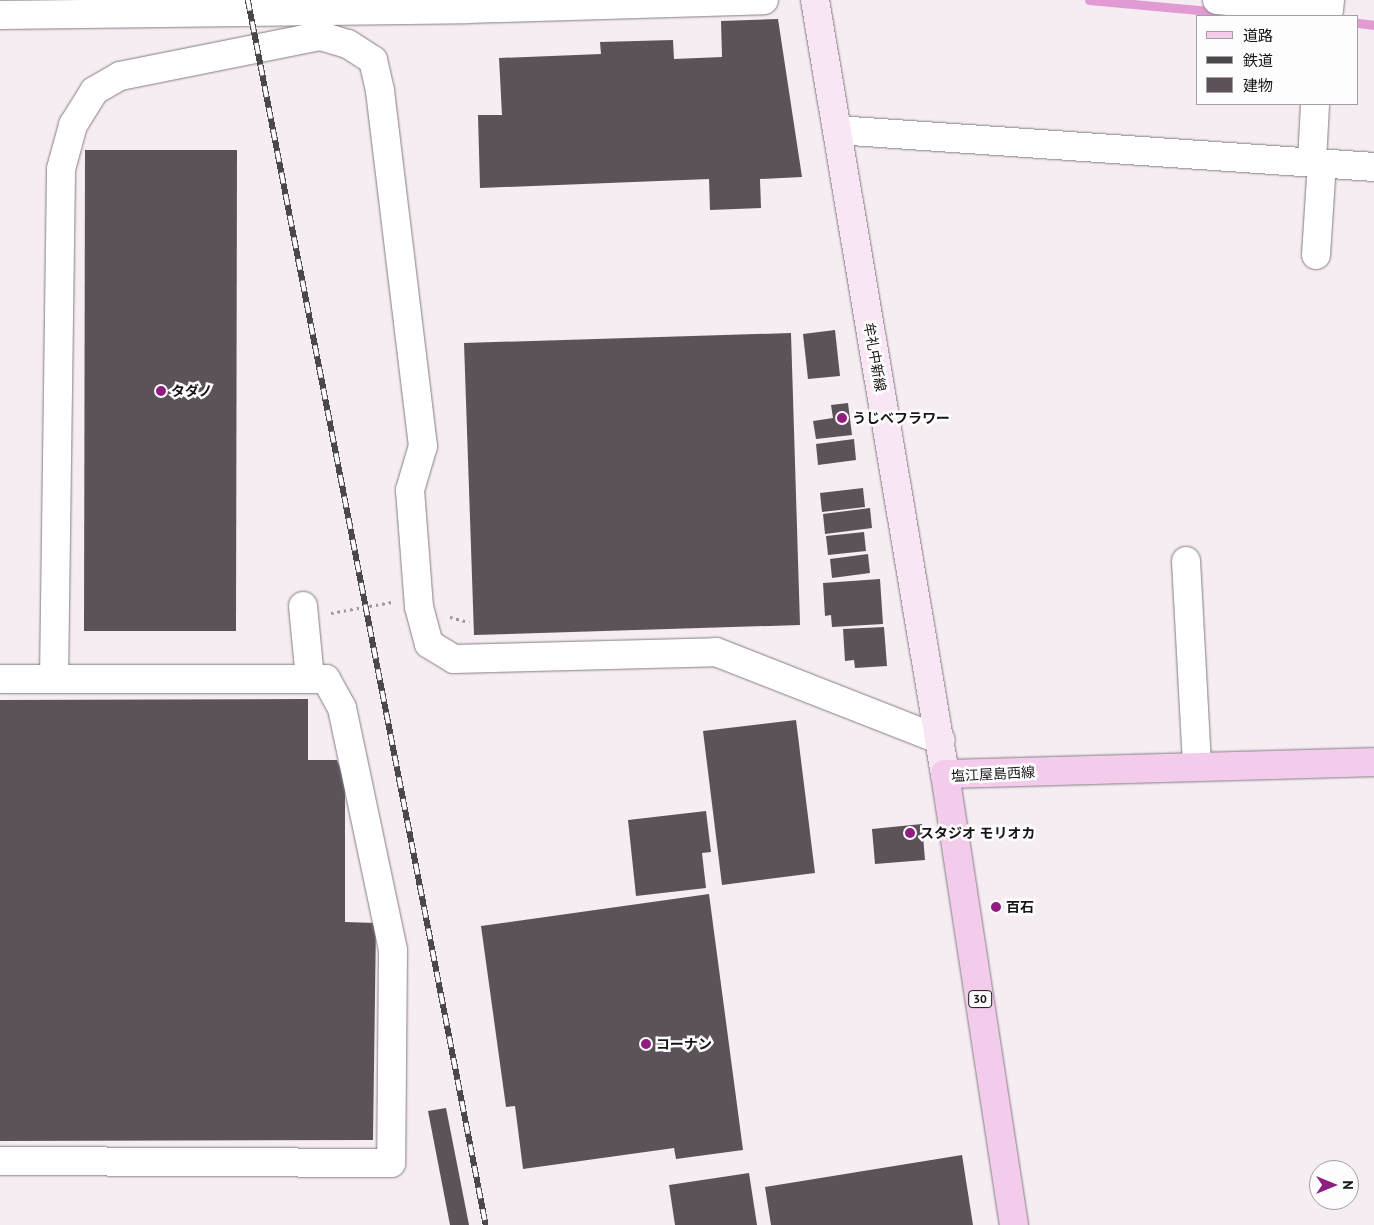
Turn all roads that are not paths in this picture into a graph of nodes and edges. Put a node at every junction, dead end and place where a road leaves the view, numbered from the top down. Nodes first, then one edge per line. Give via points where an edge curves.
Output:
1 (764, 0) edge
2 (815, 0) edge
3 (1217, 0) edge
4 (1330, 0) edge
5 (0, 15) edge
6 (1315, 105) edge
7 (837, 130) junction
8 (1317, 163) junction
9 (1374, 167) edge
10 (1316, 256) dead end
11 (1186, 562) dead end
12 (304, 613) road end
13 (0, 679) edge
14 (54, 679) junction
15 (310, 679) junction
16 (940, 740) junction
17 (1374, 762) edge
18 (1197, 767) junction
19 (945, 774) junction
20 (0, 1161) edge
21 (1014, 1225) edge

1 - 5 street via 457,9
2 - 7 main road, 牟礼中新線
3 - 4 street via 1329,10
6 - 8 street
7 - 8 street
7 - 16 main road, 牟礼中新線
8 - 9 street
8 - 10 street
11 - 18 street
12 - 15 street
13 - 14 street
14 - 15 street
14 - 16 street via 61,169 72,125 94,91 120,76 322,36 348,44 373,60 380,91 423,446 410,490 419,607 429,644 454,660 716,652
15 - 20 street via 326,679 342,708 393,950 391,1163
16 - 19 main road, 牟礼中新線
17 - 18 main road, 塩江屋島西線
18 - 19 main road, 塩江屋島西線
19 - 21 main road, 塩江屋島西線 / 30

